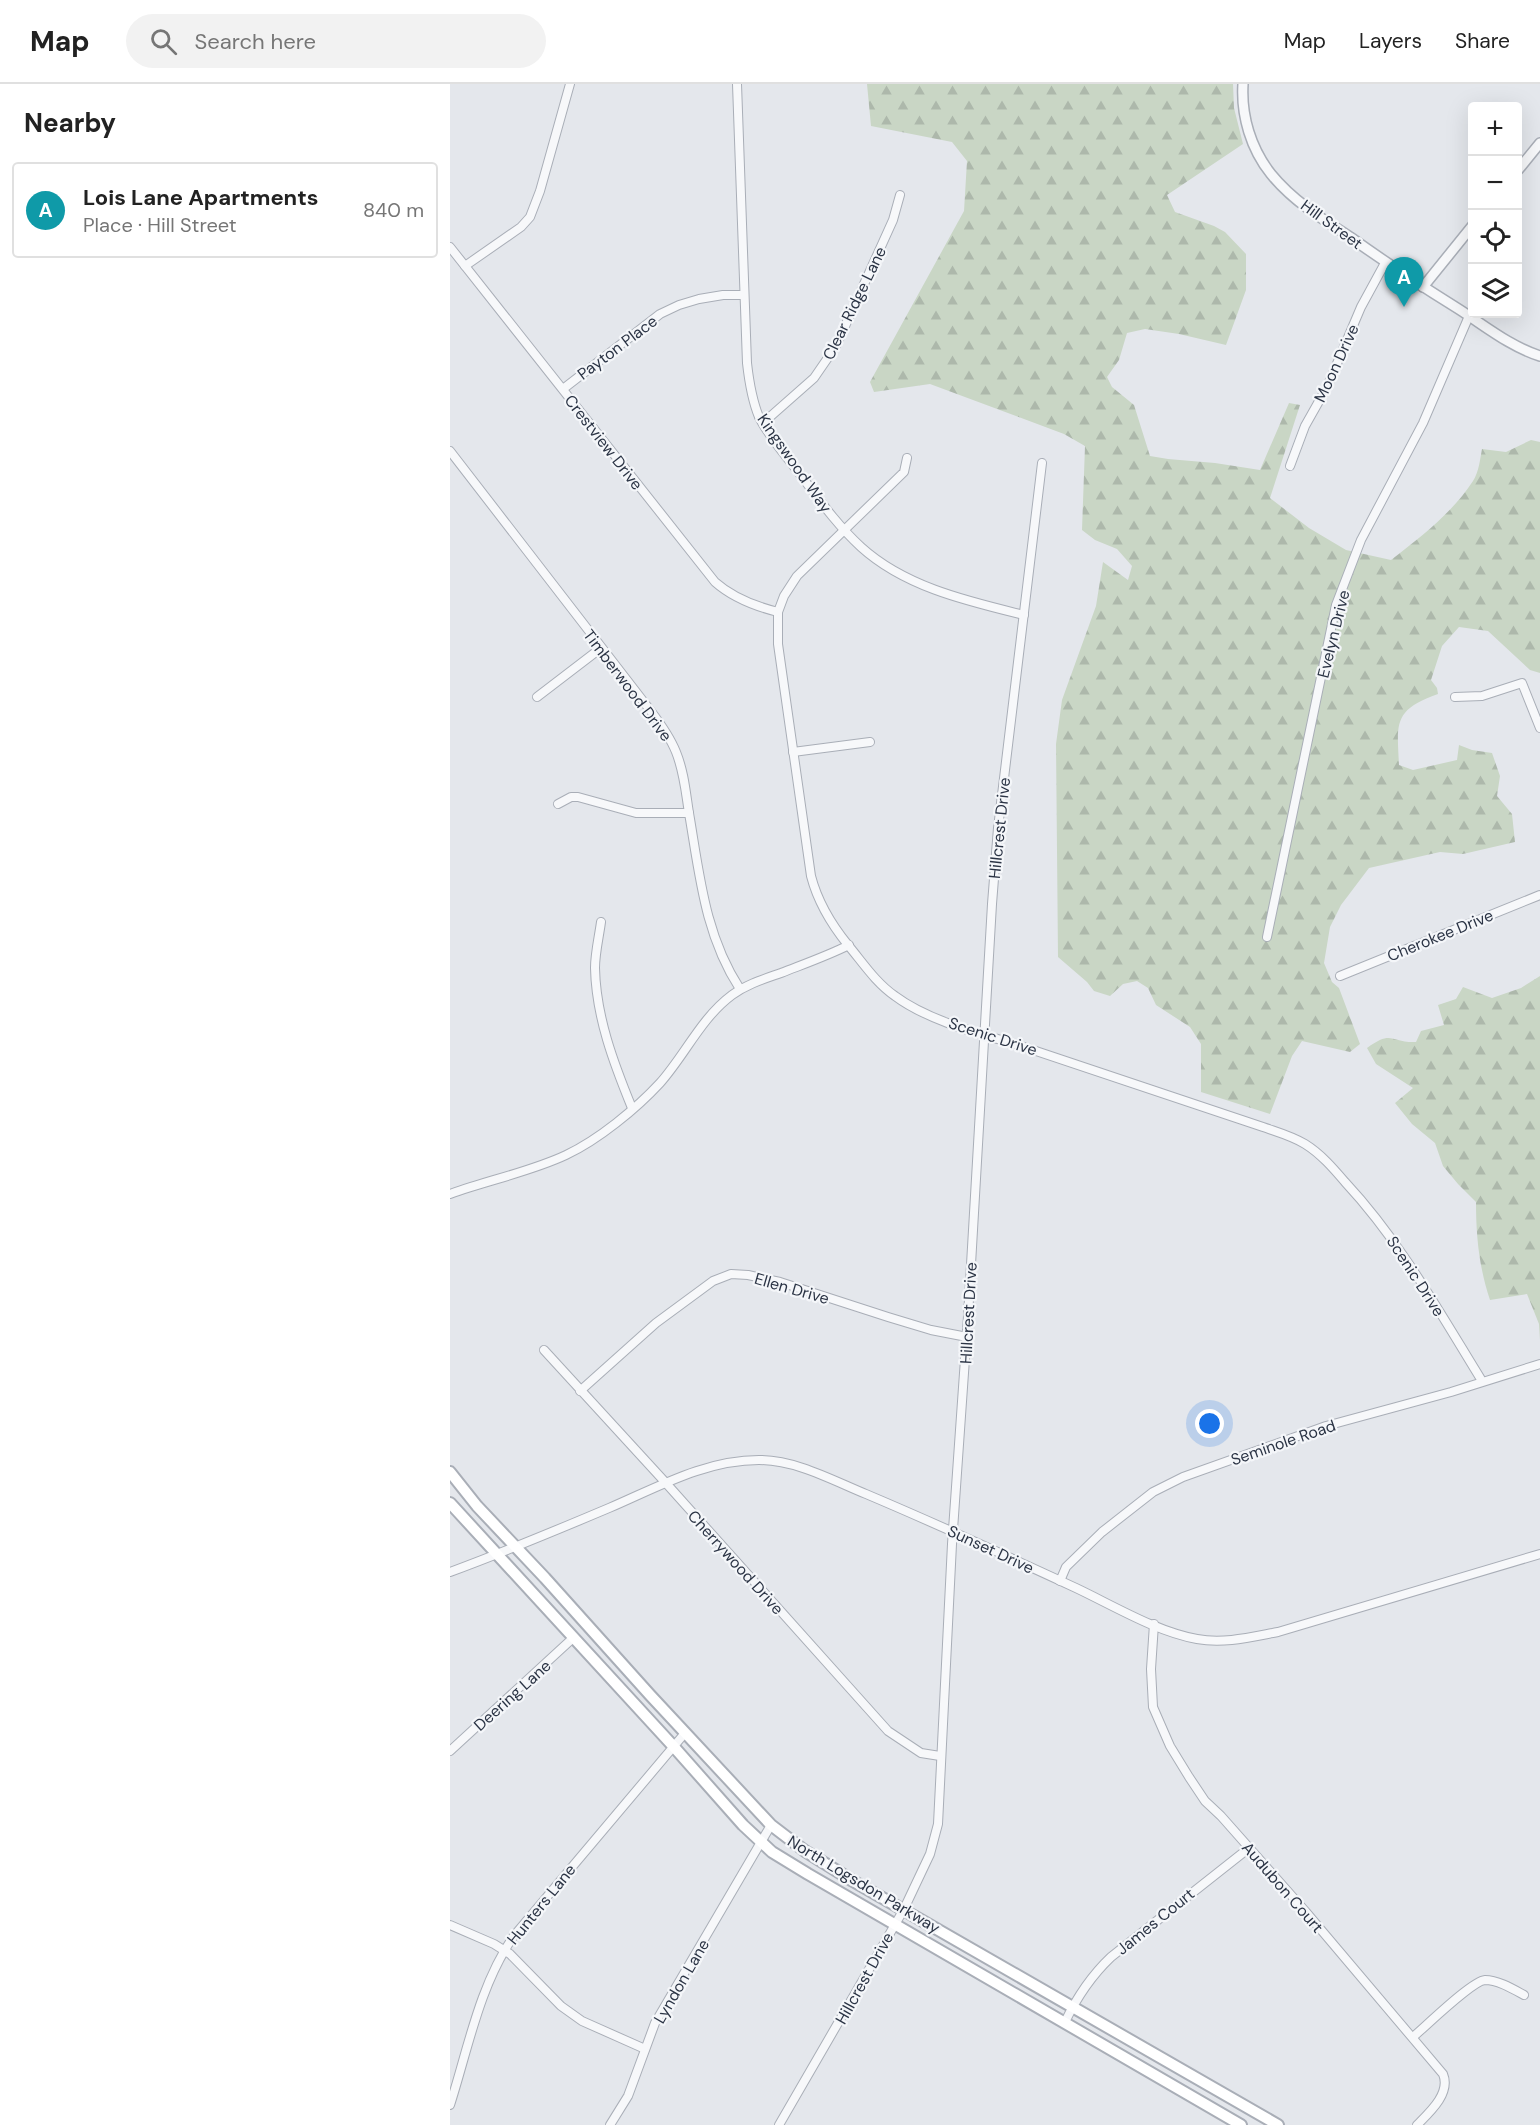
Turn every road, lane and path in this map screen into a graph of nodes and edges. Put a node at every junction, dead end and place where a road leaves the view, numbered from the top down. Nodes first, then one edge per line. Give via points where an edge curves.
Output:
1 (570, 84) edge
2 (737, 84) edge
3 (1243, 84) edge
4 (1540, 143) edge
5 (1522, 165) edge
6 (900, 195) dead end
7 (1468, 231) edge
8 (450, 247) edge
9 (1385, 263) junction
10 (465, 266) junction
11 (1423, 287) junction
12 (744, 295) junction
13 (1468, 315) edge
14 (1468, 318) edge
15 (1472, 318) edge
16 (1540, 356) edge
17 (562, 389) junction
18 (763, 423) junction
19 (450, 451) edge
20 (907, 458) dead end
21 (1042, 463) dead end
22 (1290, 466) dead end
23 (843, 529) junction
24 (778, 612) junction
25 (1024, 615) junction
26 (601, 648) junction
27 (537, 697) dead end
28 (1455, 697) dead end
29 (1540, 729) edge
30 (870, 742) dead end
31 (793, 752) junction
32 (558, 804) dead end
33 (689, 813) junction
34 (1540, 895) edge
35 (601, 922) dead end
36 (1267, 938) dead end
37 (849, 945) junction
38 (1340, 976) dead end
39 (740, 989) junction
40 (984, 1035) junction
41 (632, 1108) junction
42 (450, 1194) edge
43 (967, 1337) junction
44 (544, 1350) dead end
45 (1540, 1364) edge
46 (1482, 1381) junction
47 (580, 1391) junction
48 (450, 1472) edge
49 (665, 1482) junction
50 (450, 1503) edge
51 (953, 1530) junction
52 (516, 1547) junction
53 (1540, 1554) edge
54 (498, 1555) junction
55 (450, 1572) edge
56 (1060, 1581) junction
57 (1154, 1624) junction
58 (573, 1638) junction
59 (685, 1733) junction
60 (674, 1747) junction
61 (450, 1751) edge
62 (940, 1756) junction
63 (771, 1826) junction
64 (761, 1843) junction
65 (1249, 1848) junction
66 (904, 1909) junction
67 (894, 1924) junction
68 (450, 1926) edge
69 (504, 1950) junction
70 (1524, 1995) dead end
71 (1073, 2006) junction
72 (1065, 2022) junction
73 (1413, 2037) junction
74 (645, 2049) junction
75 (450, 2105) edge
76 (610, 2125) edge
77 (779, 2125) edge
78 (1241, 2125) edge
79 (1278, 2125) edge
80 (1417, 2125) edge

1 - 10 street via 530,217
2 - 12 street, Kingswood Way
3 - 9 street, Hill Street via 1247,128 1271,174 1310,210
4 - 5 street
6 - 18 street, Clear Ridge Lane via 893,220 836,346 814,378
7 - 11 street
8 - 10 street, Crestview Drive
9 - 11 street, Hill Street
9 - 22 street, Moon Drive via 1361,307 1328,387 1305,426
10 - 17 street, Crestview Drive
11 - 13 street, Hill Street
12 - 17 street, Payton Place via 699,299 660,314
12 - 18 street, Kingswood Way via 749,378
14 - 36 street, Evelyn Drive via 1423,423 1361,540 1336,605
15 - 16 street, Hill Street via 1499,337
17 - 24 street, Crestview Drive via 715,582 743,601
18 - 23 street, Kingswood Way
19 - 26 street, Timberwood Drive
20 - 23 street, Scenic Drive via 904,472
21 - 25 street, Hillcrest Drive
23 - 24 street, Scenic Drive via 797,576
23 - 25 street, Kingswood Way via 898,573 937,590
24 - 31 street, Scenic Drive via 779,657
25 - 40 street, Hillcrest Drive via 998,828
26 - 27 street
26 - 33 street, Timberwood Drive via 669,738 682,769
28 - 29 street via 1482,696 1522,683
30 - 31 street
31 - 37 street, Scenic Drive via 815,890
32 - 33 street via 578,797 636,813
33 - 39 street, Timberwood Drive via 709,922
34 - 38 street, Cherokee Drive
35 - 41 street via 595,961 598,1002
37 - 39 street
37 - 40 street, Scenic Drive via 885,988 904,1003
39 - 41 street via 713,1013 661,1081
40 - 43 street, Hillcrest Drive
40 - 46 street, Scenic Drive via 1305,1144 1351,1187 1388,1233
41 - 42 street via 567,1155
43 - 47 street, Ellen Drive via 930,1330 780,1282 731,1274 713,1281 656,1323
43 - 51 street, Hillcrest Drive
44 - 47 street, Cherrywood Drive
45 - 46 street, Seminole Road
46 - 56 street, Seminole Road via 1326,1426 1167,1484 1102,1532 1066,1567
47 - 49 street, Cherrywood Drive
48 - 52 main road, North Logsdon Parkway
49 - 51 street, Sunset Drive via 729,1462 777,1461
49 - 52 street, Sunset Drive
49 - 62 street, Cherrywood Drive via 888,1731 921,1753
50 - 54 main road, North Logsdon Parkway
51 - 56 street, Sunset Drive
51 - 62 street, Hillcrest Drive
52 - 54 street, Sunset Drive
52 - 59 main road, North Logsdon Parkway
53 - 57 street, Sunset Drive via 1244,1639 1197,1639
54 - 55 street, Sunset Drive
54 - 58 main road, North Logsdon Parkway
56 - 57 street, Sunset Drive
57 - 65 street, Audubon Court via 1150,1688 1160,1727 1205,1801
58 - 60 main road, North Logsdon Parkway
58 - 61 street, Deering Lane
59 - 60 street, Hunters Lane
59 - 63 main road, North Logsdon Parkway
60 - 64 main road, North Logsdon Parkway
60 - 69 street, Hunters Lane
62 - 66 street, Hillcrest Drive via 935,1838
63 - 64 street, Lyndon Lane
63 - 66 main road, North Logsdon Parkway via 805,1851
64 - 67 main road, North Logsdon Parkway
64 - 74 street, Lyndon Lane via 658,2018
65 - 71 street, James Court via 1102,1965
65 - 73 street, Audubon Court
66 - 67 street, Hillcrest Drive
66 - 71 main road, North Logsdon Parkway
67 - 72 main road, North Logsdon Parkway
67 - 77 street, Hillcrest Drive
68 - 69 street
69 - 74 street via 571,2014
69 - 75 street, Hunters Lane via 486,1989
70 - 73 street via 1491,1981 1479,1981
71 - 72 street, James Court
71 - 79 main road, North Logsdon Parkway
72 - 78 main road, North Logsdon Parkway
73 - 80 street, Audubon Court via 1445,2080 1445,2089
74 - 76 street, Lyndon Lane via 628,2096

